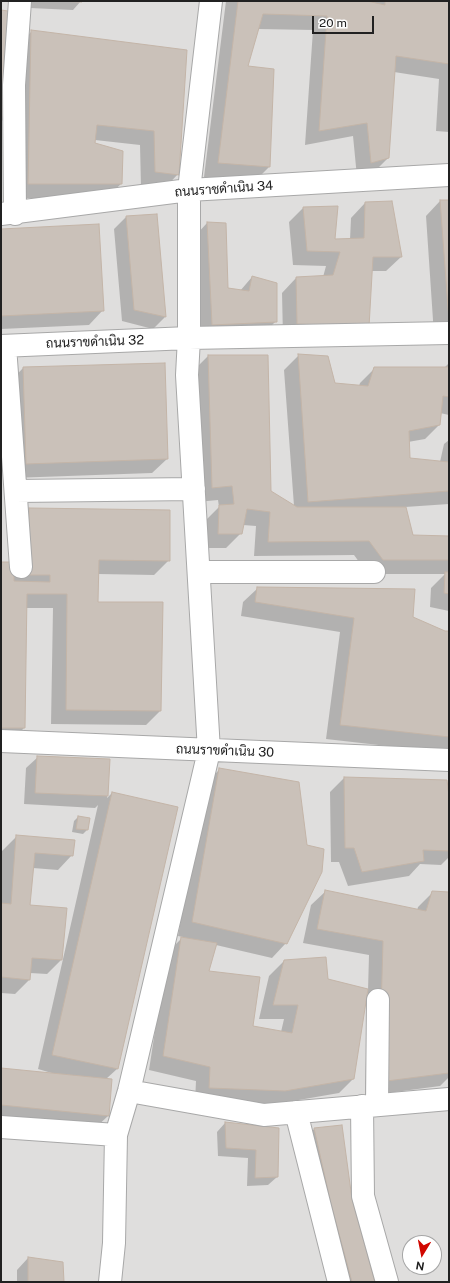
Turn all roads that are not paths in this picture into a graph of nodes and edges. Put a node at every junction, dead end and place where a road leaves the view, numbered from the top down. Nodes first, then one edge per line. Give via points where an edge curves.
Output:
1 (20, 1) edge
2 (211, 1) edge
3 (449, 175) edge
4 (189, 190) junction
5 (8, 214) edge
6 (449, 333) edge
7 (189, 338) junction
8 (3, 346) edge
9 (194, 489) junction
10 (16, 491) junction
11 (21, 567) dead end
12 (199, 572) junction
13 (374, 572) dead end
14 (1, 741) edge
15 (209, 750) junction
16 (449, 760) edge
17 (378, 1000) dead end
18 (129, 1091) junction
19 (449, 1099) edge
20 (369, 1106) junction
21 (296, 1112) junction
22 (1, 1127) edge
23 (116, 1135) junction
24 (110, 1282) edge
25 (339, 1282) edge
26 (387, 1282) edge

1 - 5 street
2 - 4 street
3 - 4 street, ถนนราชดำเนิน 34
4 - 5 street, ถนนราชดำเนิน 34
4 - 7 street
6 - 7 street, ถนนราขดำเนิน 32
7 - 8 street, ถนนราขดำเนิน 32
7 - 9 street via 187,375
8 - 10 street
9 - 10 street
9 - 12 street
10 - 11 street
12 - 13 street
12 - 15 street
14 - 15 street, ถนนราขดำเนิน 30
15 - 16 street, ถนนราขดำเนิน 30
15 - 18 street
17 - 20 street
18 - 21 street via 264,1115
18 - 23 street
19 - 20 street
20 - 21 street
20 - 26 street via 363,1196
21 - 25 street
22 - 23 street
23 - 24 street via 114,1243

